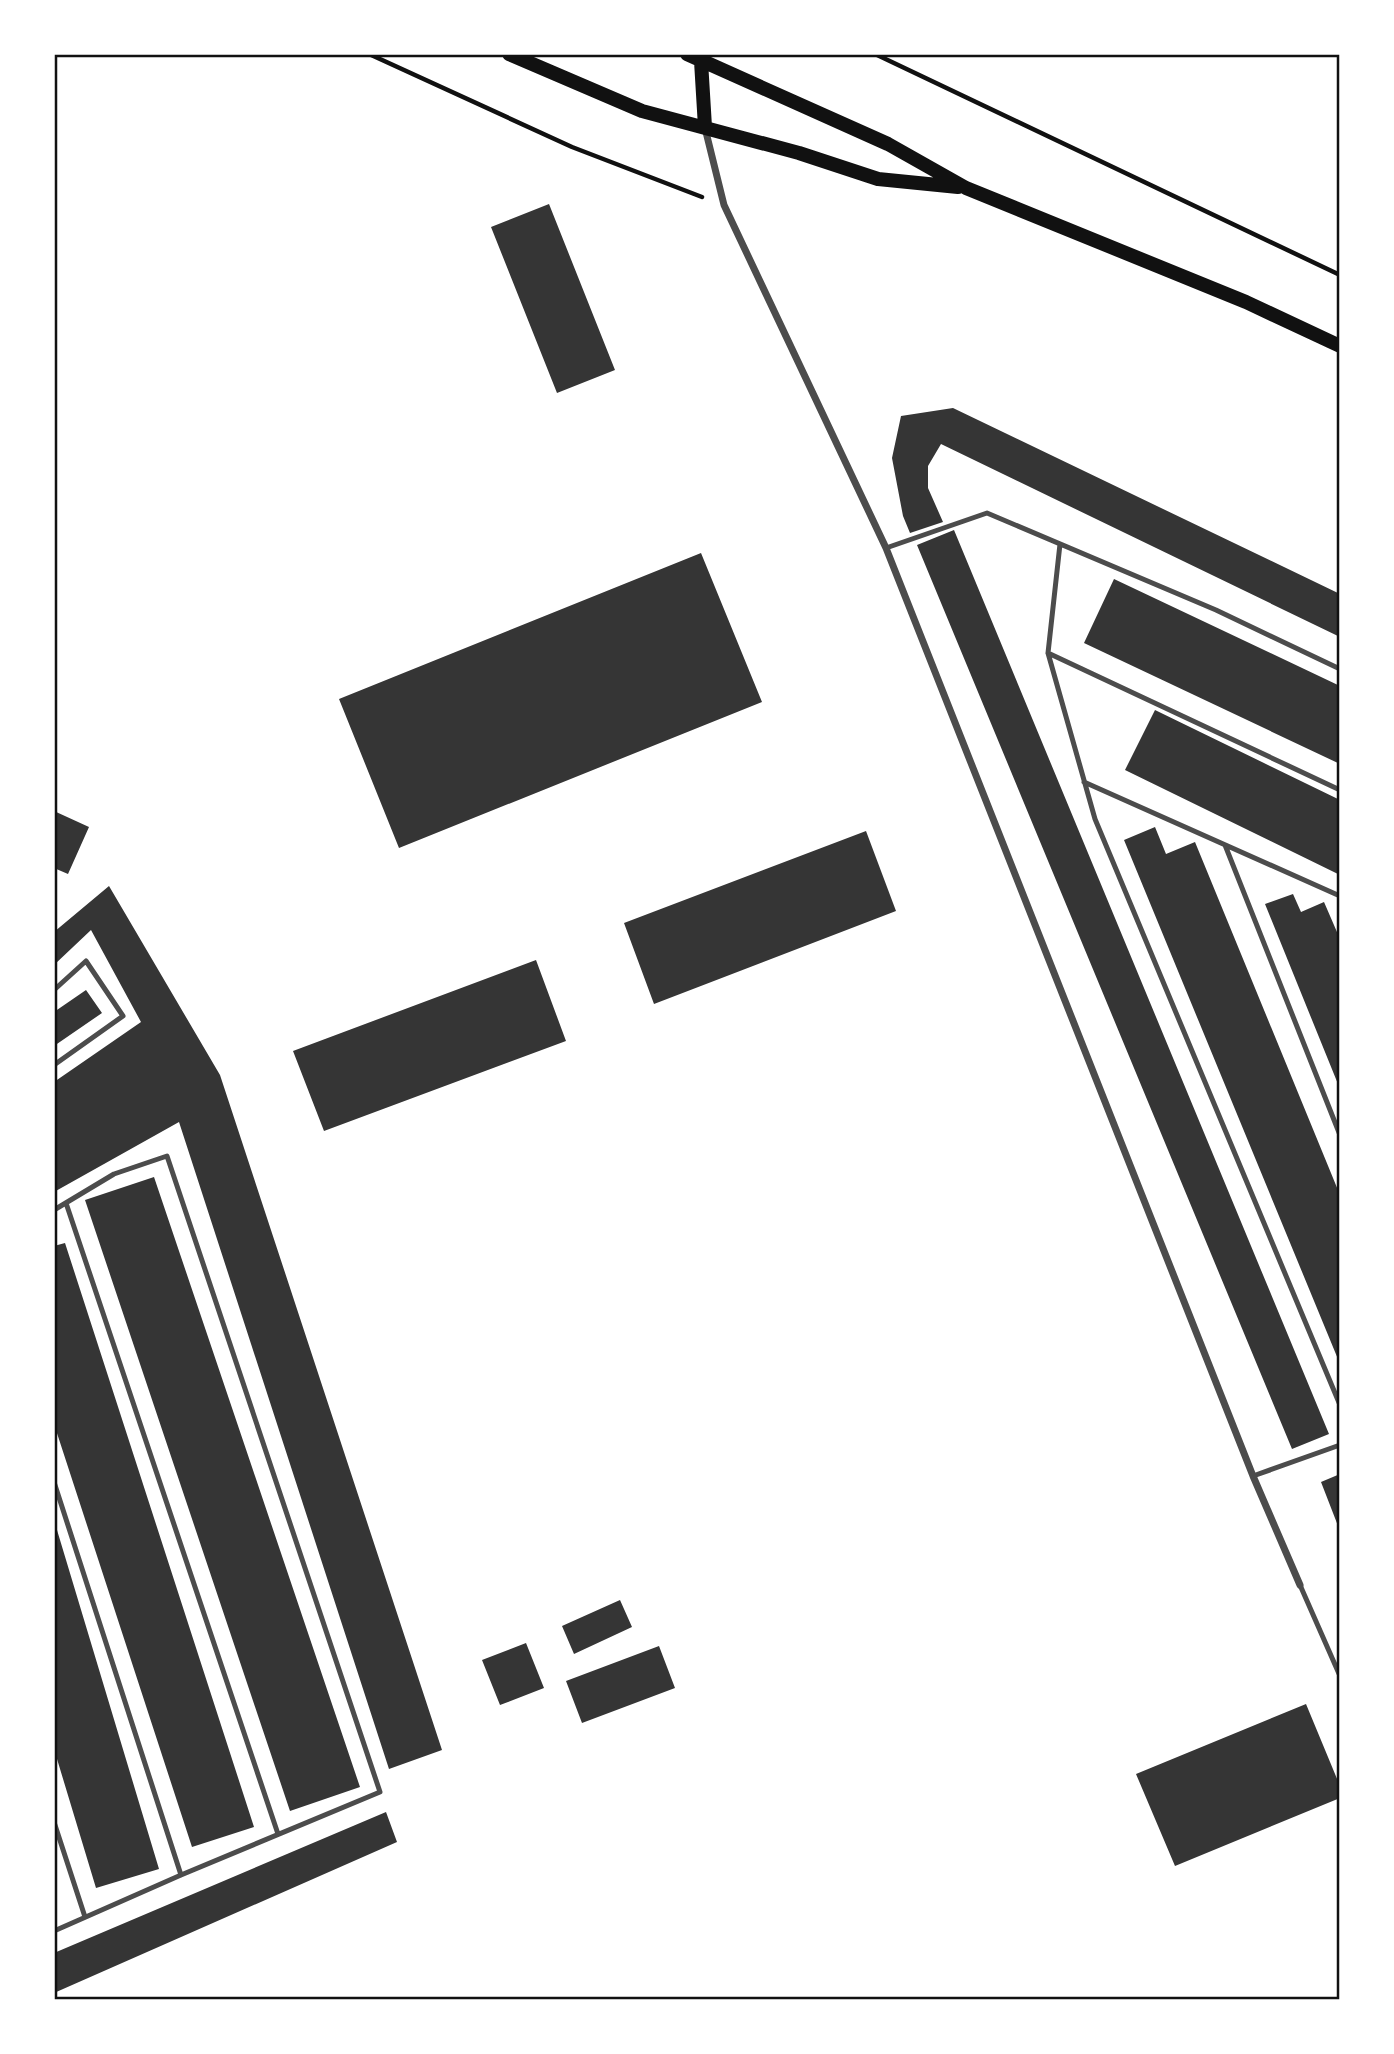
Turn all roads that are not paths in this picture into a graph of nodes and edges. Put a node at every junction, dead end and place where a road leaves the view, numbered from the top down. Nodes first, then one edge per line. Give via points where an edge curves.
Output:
1 (509, 54) edge
2 (687, 54) edge
3 (701, 61) junction
4 (705, 127) junction
5 (966, 188) junction
6 (1340, 346) edge
7 (1059, 544) junction
8 (886, 548) junction
9 (1048, 653) junction
10 (1340, 669) edge
11 (1084, 782) junction
12 (1340, 790) edge
13 (1225, 845) junction
14 (1340, 896) edge
15 (54, 990) edge
16 (54, 1065) edge
17 (1340, 1135) edge
18 (66, 1203) junction
19 (54, 1210) edge
20 (1340, 1405) edge
21 (1340, 1445) edge
22 (1253, 1476) junction
23 (54, 1482) edge
24 (1300, 1585) joint
25 (1340, 1676) edge
26 (54, 1822) edge
27 (278, 1834) junction
28 (181, 1875) junction
29 (85, 1917) junction
30 (54, 1931) edge

1 - 4 main road via 642,111
2 - 3 main road
3 - 4 main road
3 - 5 main road via 888,144
4 - 5 main road via 878,179
4 - 8 street via 724,205
5 - 6 main road via 1246,302
7 - 8 lane via 987,513
7 - 9 lane
7 - 10 lane via 1216,610
8 - 22 street
9 - 11 lane
9 - 12 lane
11 - 13 lane
11 - 20 lane via 1095,819
13 - 14 lane
13 - 17 lane
15 - 16 lane via 86,961 123,1016
18 - 19 lane
18 - 27 lane
18 - 27 lane via 114,1174 167,1156 380,1792
21 - 22 lane
22 - 24 street
23 - 28 lane
24 - 25 lane
26 - 29 lane
27 - 28 lane
28 - 29 lane
29 - 30 lane

